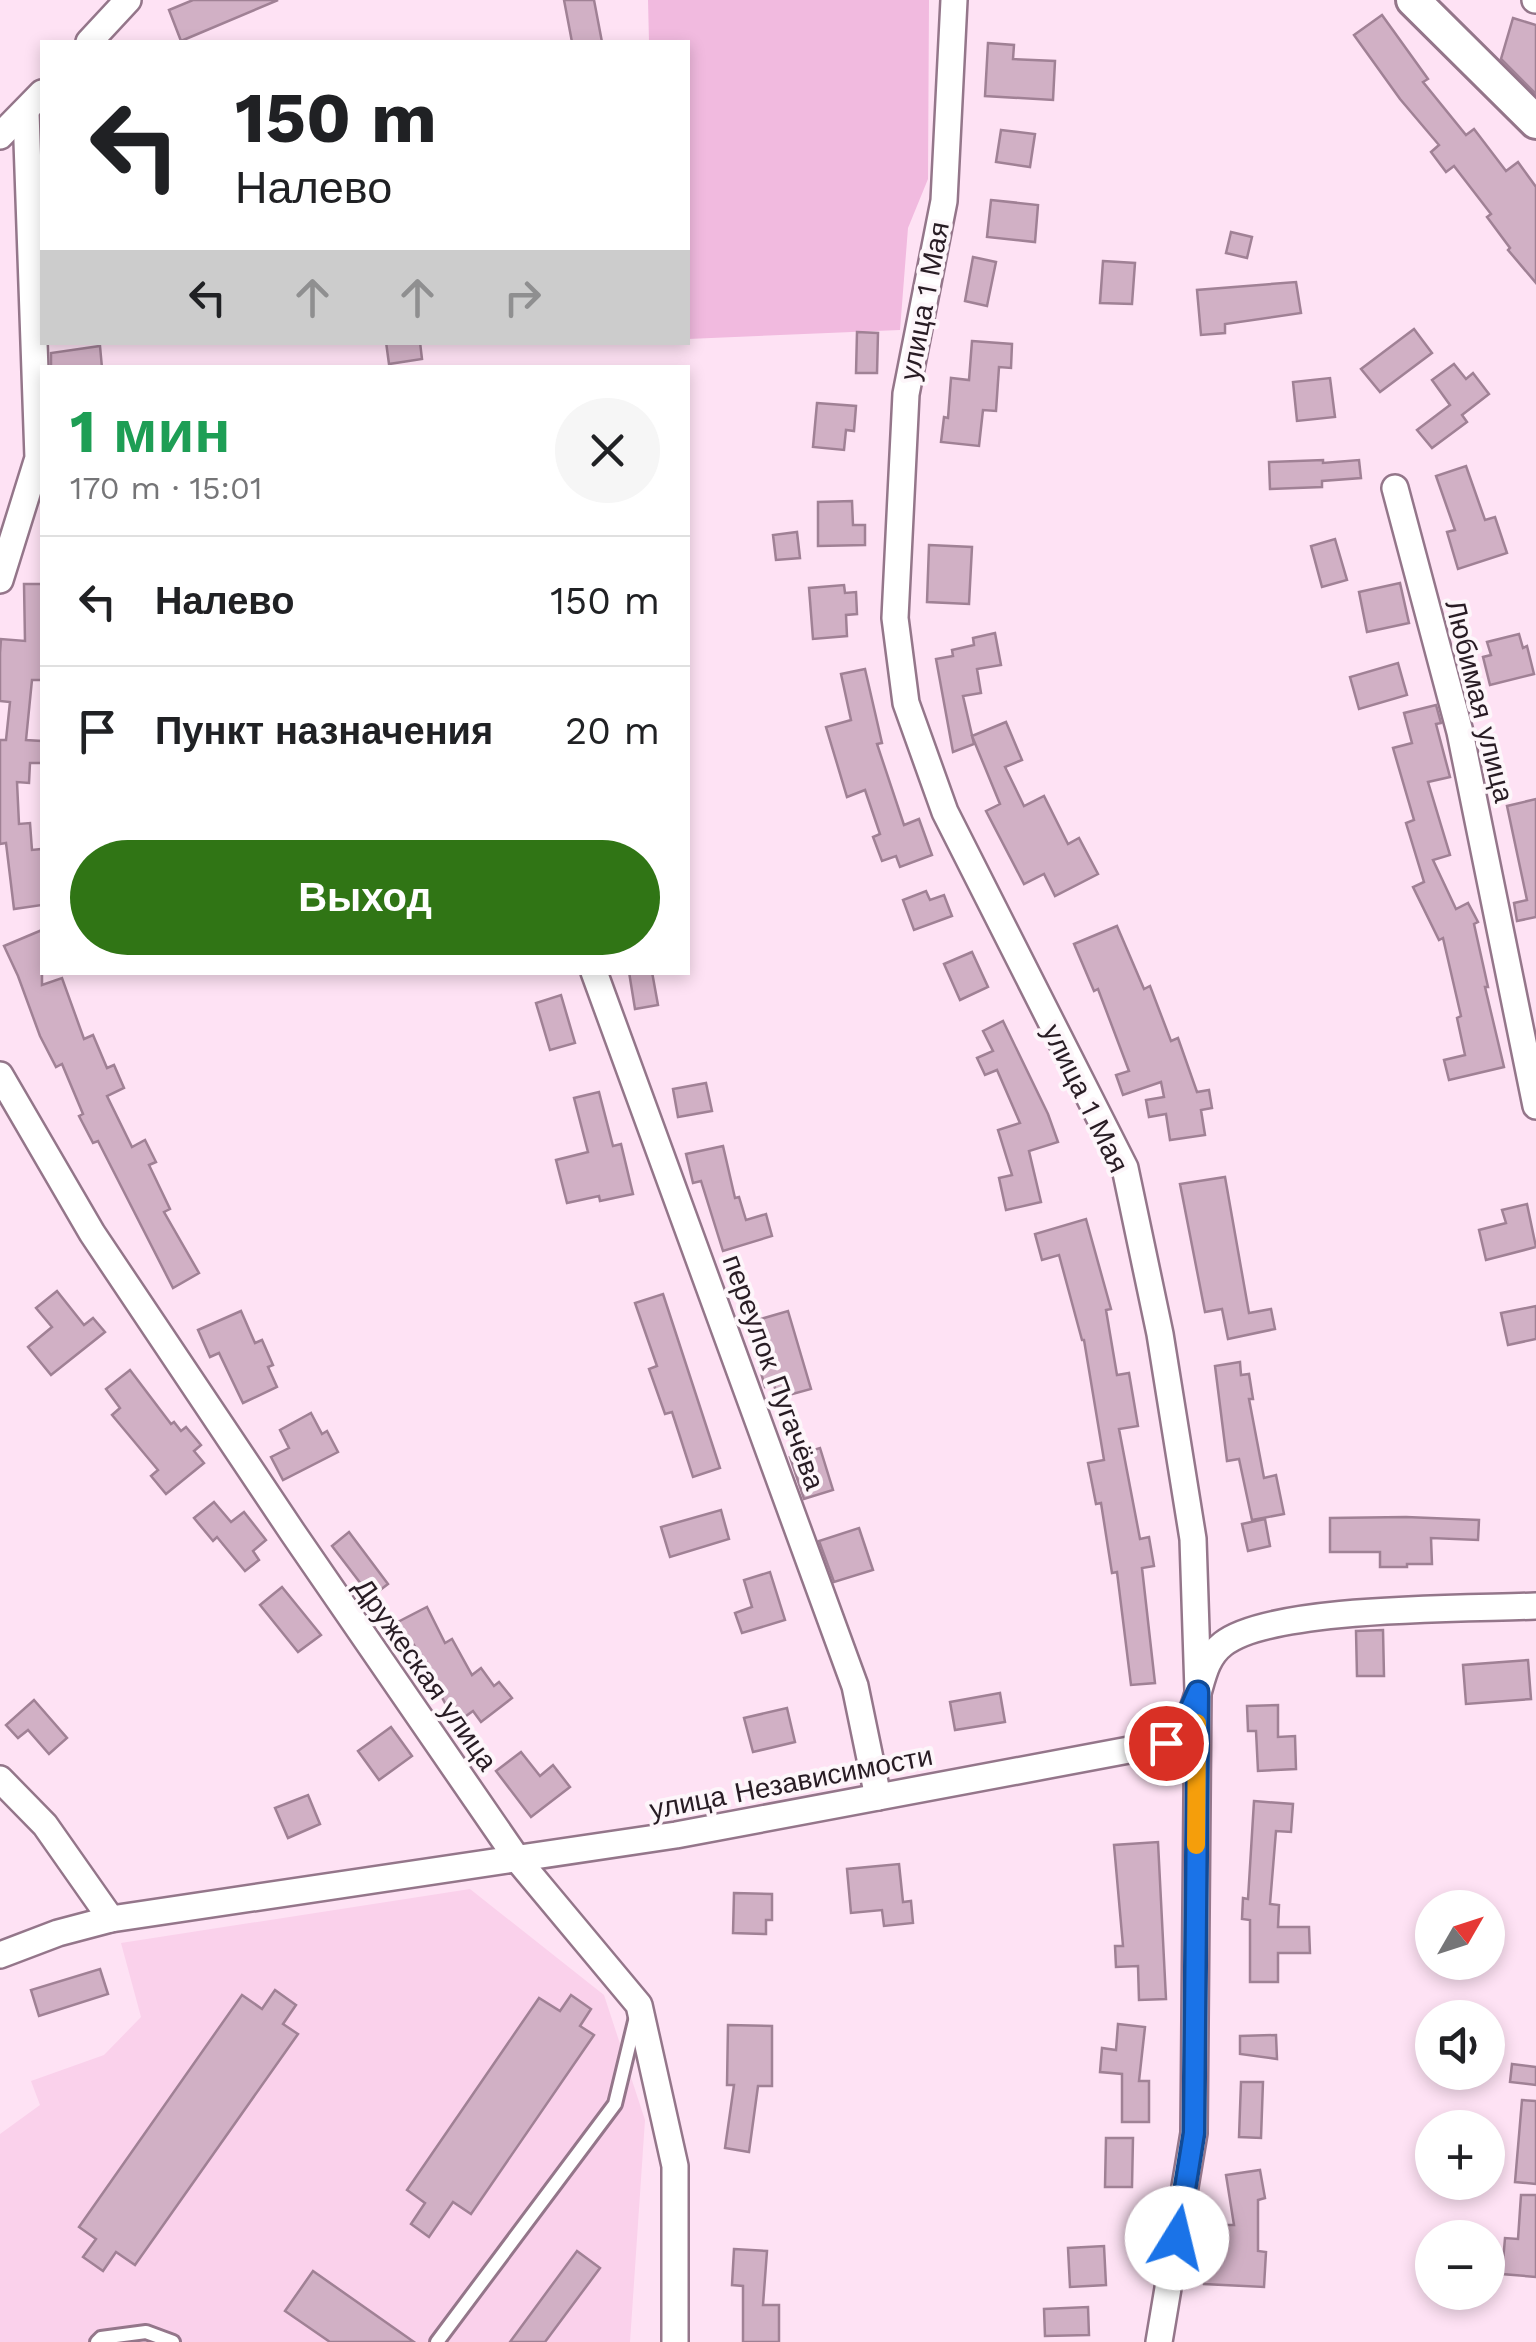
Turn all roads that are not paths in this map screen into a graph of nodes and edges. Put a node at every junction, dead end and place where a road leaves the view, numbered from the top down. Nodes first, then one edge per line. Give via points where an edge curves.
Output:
1 (128, 0) edge
2 (954, 0) edge
3 (1412, 0) edge
4 (91, 40) edge
5 (34, 102) edge
6 (1536, 122) edge
7 (0, 136) edge
8 (1395, 488) dead end
9 (0, 580) edge
10 (595, 975) edge
11 (0, 1074) edge
12 (1536, 1106) edge
13 (1536, 1606) edge
14 (1198, 1692) junction
15 (0, 1779) edge
16 (878, 1797) junction
17 (518, 1860) junction
18 (111, 1919) junction
19 (0, 1954) edge
20 (639, 2005) junction
21 (112, 2339) edge
22 (97, 2342) edge
23 (173, 2342) edge
24 (437, 2342) edge
25 (675, 2342) edge
26 (1159, 2342) edge

1 - 4 street
2 - 14 street, улица 1 Мая via 944,201 906,394 895,618 906,704 945,812 1125,1168 1193,1540
3 - 6 street
5 - 7 street
5 - 9 street via 38,458
8 - 12 street, Любимая улица via 1460,732
10 - 16 street, переулок Пугачёва via 856,1686
11 - 17 street, Дружеская улица via 92,1234
13 - 14 street, улица Независимости via 1330,1616 1250,1628 1221,1645 1206,1664
14 - 16 street, улица Независимости via 1184,1724 1166,1743
14 - 26 street, улица 1 Мая via 1194,2133
15 - 18 street via 45,1825
16 - 17 street, улица Независимости
17 - 18 street, улица Независимости
17 - 20 street, Дружеская улица
18 - 19 street, улица Независимости
20 - 24 lane via 615,2104
20 - 25 street, Дружеская улица via 675,2166
21 - 22 lane
21 - 23 lane via 146,2332

